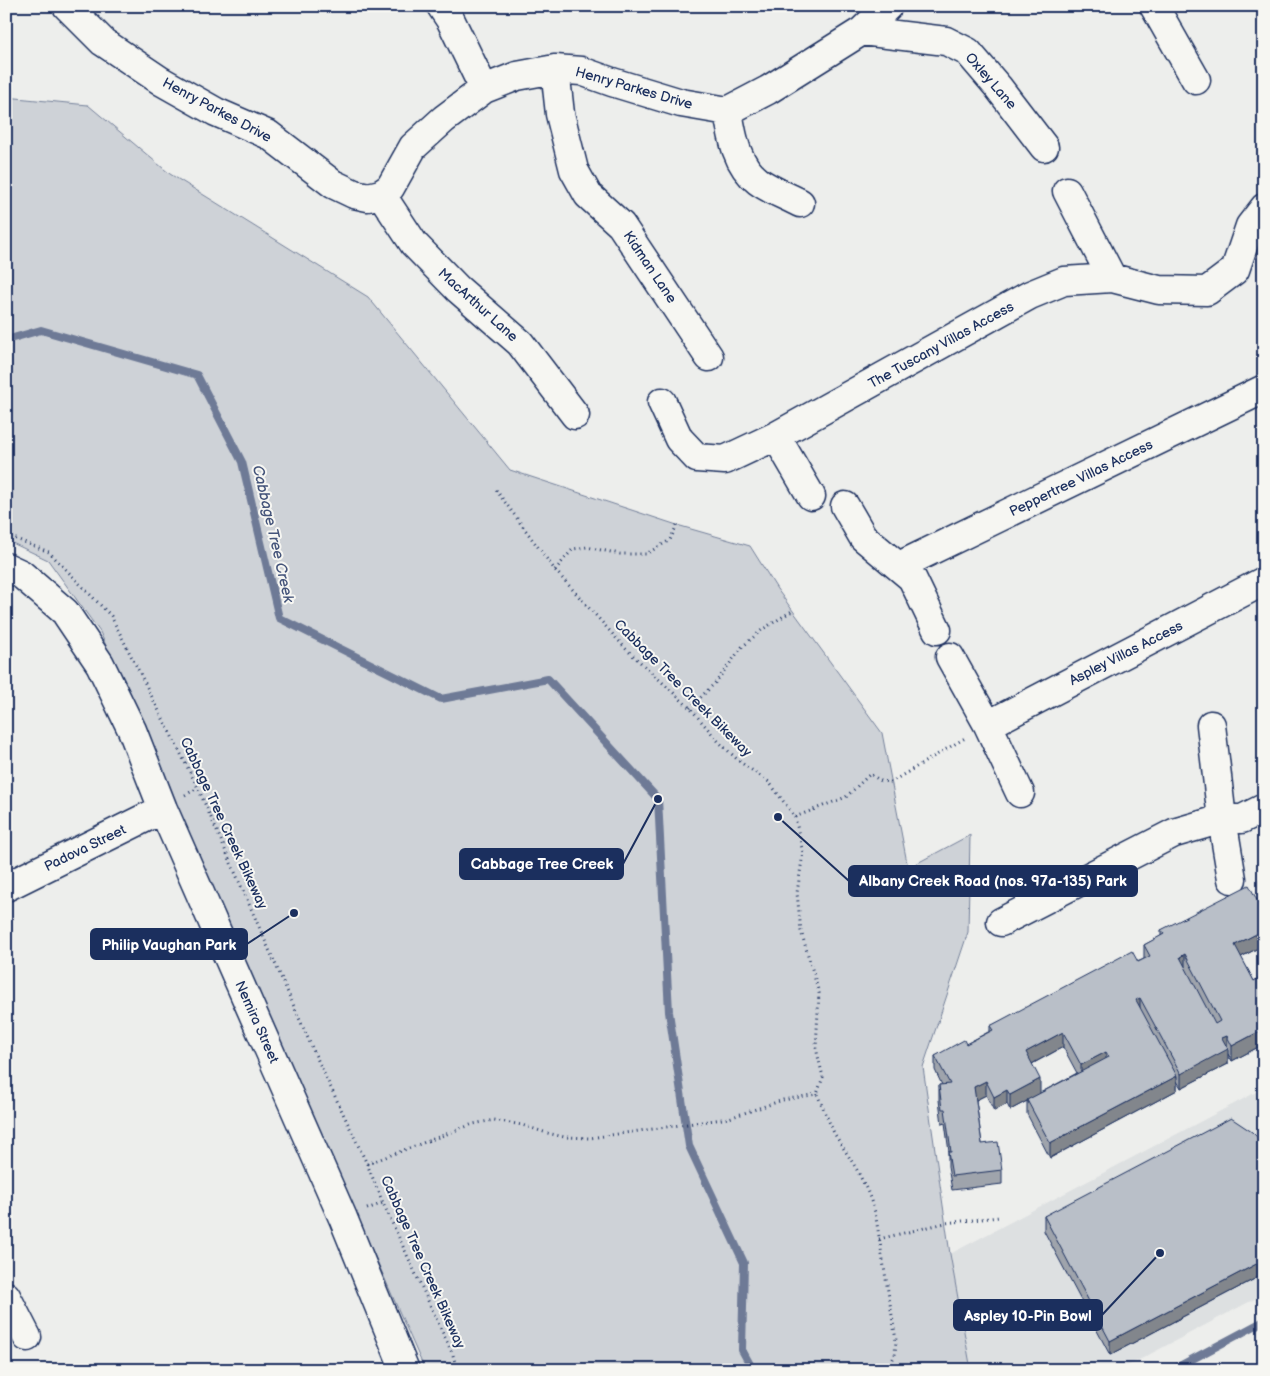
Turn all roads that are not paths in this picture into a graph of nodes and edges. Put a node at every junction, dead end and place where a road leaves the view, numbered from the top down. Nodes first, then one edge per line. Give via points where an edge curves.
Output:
1 (67, 6) edge
2 (441, 6) edge
3 (888, 6) edge
4 (1154, 6) edge
5 (862, 31) junction
6 (555, 69) junction
7 (1196, 80) dead end
8 (484, 89) junction
9 (728, 111) junction
10 (1044, 147) dead end
11 (1067, 191) dead end
12 (382, 194) junction
13 (800, 203) dead end
14 (1264, 208) edge
15 (1112, 278) junction
16 (709, 357) dead end
17 (1264, 389) edge
18 (662, 402) dead end
19 (576, 414) dead end
20 (776, 436) junction
21 (811, 496) dead end
22 (845, 506) dead end
23 (899, 566) junction
24 (6, 567) edge
25 (1264, 581) edge
26 (938, 630) dead end
27 (950, 658) dead end
28 (988, 724) junction
29 (1211, 725) dead end
30 (1020, 793) dead end
31 (1264, 808) edge
32 (163, 809) junction
33 (1222, 819) junction
34 (1232, 879) dead end
35 (6, 886) edge
36 (1001, 922) dead end
37 (6, 1296) edge
38 (27, 1337) dead end
39 (405, 1370) edge

1 - 12 street, Henry Parkes Drive via 103,42 161,82 269,136 333,184 368,197
2 - 8 street
3 - 5 street
4 - 7 street
5 - 9 street
5 - 10 street, Oxley Lane via 946,41 968,52
6 - 8 street, Henry Parkes Drive via 517,76
6 - 9 street, Henry Parkes Drive via 581,71 681,103
6 - 16 street, Kidman Lane via 560,114 574,170 588,194 622,225
8 - 12 street, Henry Parkes Drive via 444,119 414,148 390,188
9 - 13 street via 732,137 748,170 758,181
11 - 15 street
12 - 19 street, MacArthur Lane via 414,244 458,289 520,343
14 - 15 street, The Tuscany Villas Access via 1250,226 1235,270 1207,290 1159,290
15 - 20 street, The Tuscany Villas Access via 1064,281 1030,295
17 - 23 street, Peppertree Villas Access
18 - 20 street, The Tuscany Villas Access via 678,439 697,458 725,460
20 - 21 street
22 - 23 street via 863,537
23 - 26 street via 912,578
24 - 32 street, Nemira Street via 21,574 66,612 100,664 132,730
25 - 28 street, Aspley Villas Access
27 - 28 street
28 - 30 street
29 - 33 street
31 - 33 street via 1242,819
32 - 35 street, Padova Street
32 - 39 street, Nemira Street via 343,1218
33 - 34 street
33 - 36 street via 1174,833
37 - 38 street

